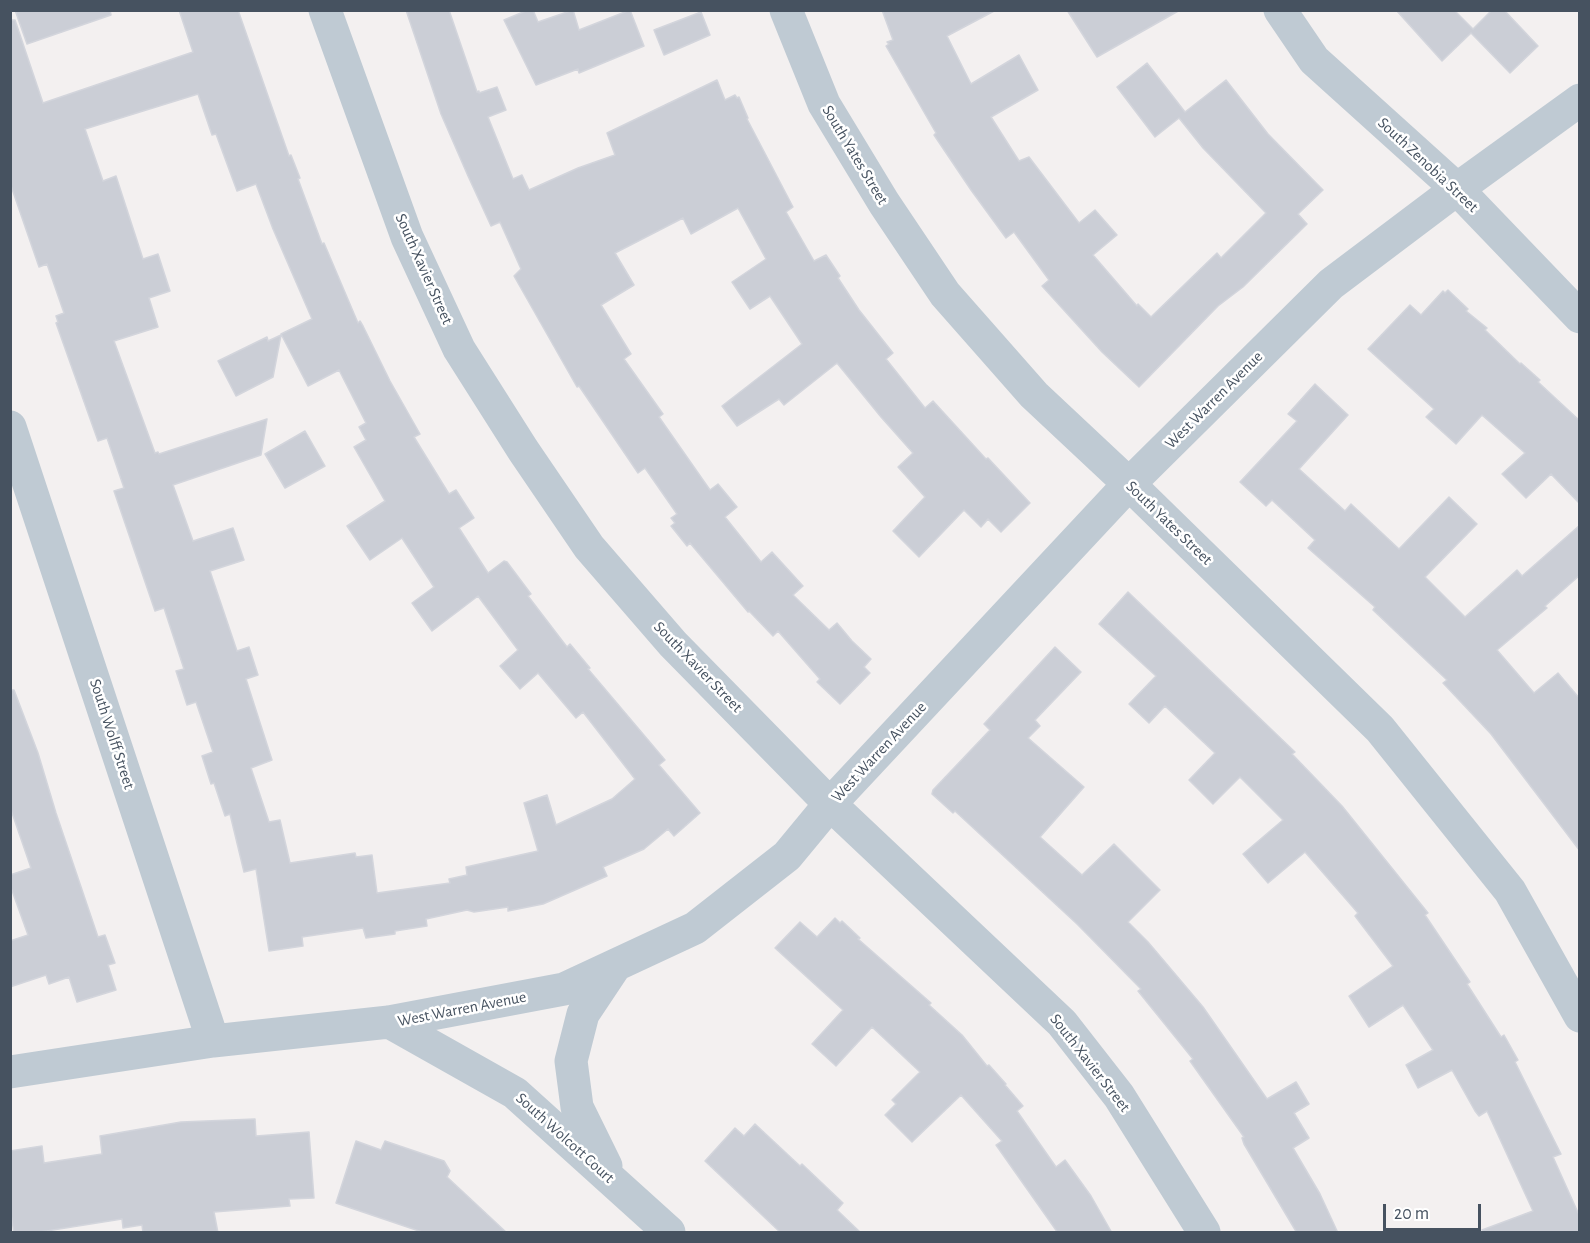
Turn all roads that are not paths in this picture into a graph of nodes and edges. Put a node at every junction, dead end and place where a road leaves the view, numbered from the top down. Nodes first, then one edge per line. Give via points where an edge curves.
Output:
1 (325, 10) edge
2 (786, 10) edge
3 (1280, 10) edge
4 (1580, 100) edge
5 (1457, 189) junction
6 (1580, 317) edge
7 (10, 427) edge
8 (1129, 484) junction
9 (830, 804) junction
10 (616, 964) junction
11 (1580, 1016) edge
12 (389, 1022) junction
13 (213, 1041) junction
14 (10, 1072) edge
15 (614, 1183) junction
16 (669, 1233) edge
17 (1204, 1233) edge

1 - 9 street, South Xavier Street via 406,237 459,349 523,450 589,547 658,626
2 - 8 street, South Yates Street via 824,104 945,294 1034,395
3 - 5 street, South Zenobia Street via 1314,60
4 - 5 street, West Warren Avenue
5 - 6 street, South Zenobia Street
5 - 8 street, West Warren Avenue via 1331,284
7 - 13 street, South Wolff Street
8 - 9 street, West Warren Avenue
8 - 11 street, South Yates Street via 1380,729 1510,891
9 - 10 street, West Warren Avenue via 787,856 695,928
9 - 17 street, South Xavier Street via 1062,1023 1119,1096
10 - 12 street, West Warren Avenue via 564,989
10 - 15 street via 583,1014 571,1061 577,1107
12 - 13 street, West Warren Avenue
12 - 15 street, South Wolcott Court via 515,1092
13 - 14 street, West Warren Avenue
15 - 16 street, South Wolcott Court

